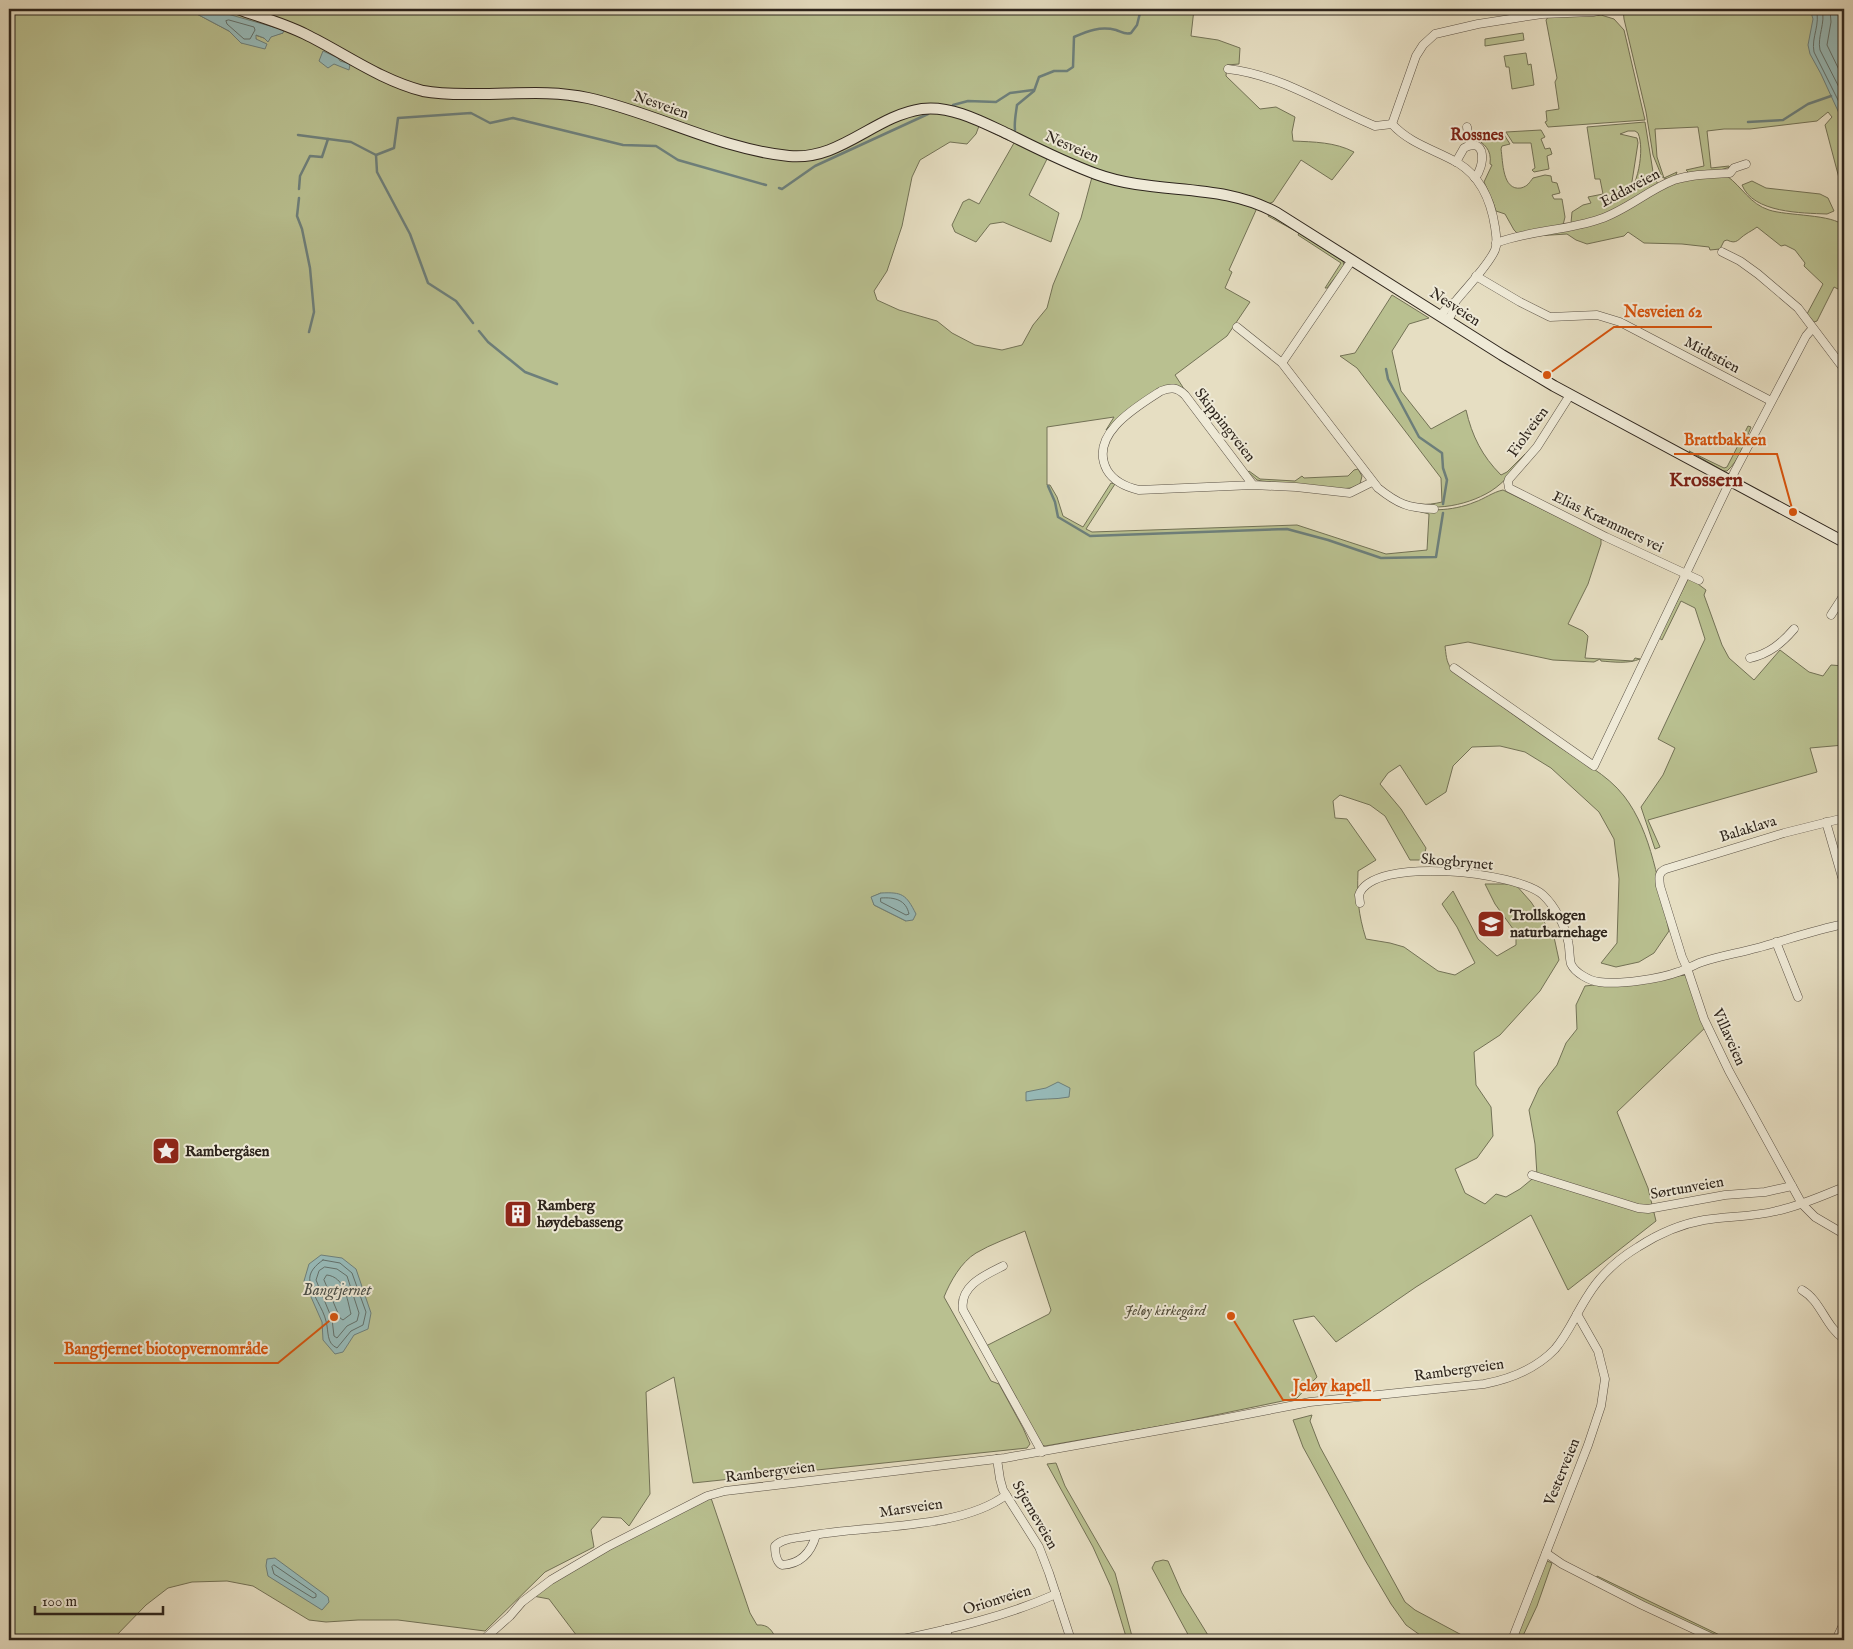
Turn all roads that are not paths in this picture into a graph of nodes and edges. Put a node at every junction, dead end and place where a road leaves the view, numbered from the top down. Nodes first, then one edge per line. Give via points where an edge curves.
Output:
1 (238, 9) edge
2 (1607, 9) edge
3 (1228, 69) dead end
4 (1392, 124) junction
5 (1467, 127) dead end
6 (1470, 146) junction
7 (1456, 162) junction
8 (1746, 164) dead end
9 (1475, 178) junction
10 (1496, 243) junction
11 (1722, 252) dead end
12 (1352, 260) junction
13 (1476, 276) junction
14 (1444, 318) junction
15 (1237, 328) dead end
16 (1812, 329) junction
17 (1282, 363) junction
18 (1844, 370) edge
19 (1570, 395) junction
20 (1771, 401) junction
21 (1731, 481) junction
22 (1372, 482) junction
23 (1508, 485) joint
24 (1253, 486) junction
25 (1434, 509) dead end
26 (1844, 542) edge
27 (1685, 574) junction
28 (1699, 580) dead end
29 (1844, 595) edge
30 (1831, 615) dead end
31 (1794, 629) dead end
32 (1750, 658) dead end
33 (1454, 668) dead end
34 (1844, 818) edge
35 (1826, 822) junction
36 (1661, 871) joint
37 (1844, 884) edge
38 (1360, 903) dead end
39 (1844, 924) edge
40 (1776, 942) junction
41 (1688, 968) junction
42 (1798, 998) dead end
43 (1532, 1175) dead end
44 (1792, 1186) junction
45 (1844, 1187) edge
46 (1802, 1204) junction
47 (1844, 1234) edge
48 (1003, 1266) dead end
49 (1802, 1290) dead end
50 (1577, 1314) junction
51 (1844, 1338) edge
52 (1042, 1452) junction
53 (997, 1459) junction
54 (1006, 1495) junction
55 (816, 1535) junction
56 (1546, 1554) junction
57 (1056, 1594) junction
58 (1844, 1623) edge
59 (946, 1629) junction
60 (483, 1640) edge
61 (898, 1640) edge
62 (948, 1640) edge
63 (1071, 1640) edge
64 (1512, 1640) edge
65 (1717, 1640) edge
66 (1836, 1640) edge

1 - 12 main road, Nesveien via 302,32 390,80 426,92 545,92 588,98 745,147 790,156 826,152 904,113 922,109 948,110 1111,180 1205,191 1255,202
2 - 4 street via 1517,18 1435,34 1416,56
3 - 4 street via 1255,73 1287,85 1375,126
4 - 7 street via 1403,135
5 - 6 street
6 - 7 street via 1464,148
6 - 9 street via 1478,147 1482,155 1481,167
7 - 9 street
8 - 10 street, Eddaveien via 1730,173 1675,180 1618,212 1586,224 1521,235
9 - 10 street via 1491,205
10 - 13 street via 1493,254
11 - 16 street via 1772,285 1798,308
12 - 14 main road, Nesveien
12 - 17 street
13 - 14 street via 1455,302 1454,310
13 - 20 street, Midtstien via 1550,317 1597,315 1613,319
14 - 19 main road, Nesveien
15 - 17 street
16 - 18 street
16 - 20 street
17 - 22 street
19 - 21 main road, Nesveien
19 - 23 street, Fiolveien via 1528,458 1509,479
20 - 21 street
21 - 26 main road, Nesveien
21 - 27 street
22 - 24 street, Skippingveien via 1350,493
22 - 25 street via 1400,504
23 - 27 street, Elias Kræmmers vei via 1511,490
24 - 24 street, Skippingveien via 1130,488 1110,474 1104,464 1103,445 1118,422 1161,391 1177,389 1185,395
27 - 28 street, Elias Kræmmers vei
27 - 33 street via 1594,766
29 - 30 street
31 - 32 street via 1780,645
34 - 35 street, Balaklava
35 - 36 street, Balaklava via 1736,846
35 - 37 street
36 - 41 street, Villaveien via 1660,886
38 - 41 street, Skogbrynet via 1359,895 1365,886 1388,875 1441,872 1477,875 1516,883 1541,893 1554,908 1564,929 1572,965 1592,980 1606,983 1651,978
39 - 40 street, Skogbrynet
40 - 41 street, Skogbrynet
40 - 42 street
41 - 44 street, Villaveien via 1704,1019
43 - 44 street, Sørtunveien via 1648,1209
44 - 46 street, Villaveien
45 - 46 street, Rambergveien
46 - 47 street, Villaveien via 1814,1217
46 - 50 street, Rambergveien via 1775,1212 1705,1220 1663,1232 1612,1267
48 - 52 street via 970,1287 962,1301 963,1310
49 - 51 street via 1812,1298 1830,1326
50 - 52 street, Rambergveien via 1549,1354 1531,1368 1501,1381 1310,1402
50 - 56 street, Vesterveien via 1598,1351 1605,1388 1588,1446
52 - 53 street, Rambergveien
53 - 54 street, Stjerneveien
53 - 60 street, Rambergveien via 741,1488 713,1494 607,1547 551,1580 522,1602
54 - 55 street, Marsveien via 985,1508 947,1518
54 - 57 street, Stjerneveien via 1039,1547
55 - 55 street, Marsveien via 798,1562 779,1563 775,1548 778,1543
56 - 64 street, Vesterveien
56 - 65 street
57 - 59 street, Orionveien via 1033,1604
57 - 63 street, Stjerneveien
58 - 66 street
59 - 61 street, Orionveien
59 - 62 street

